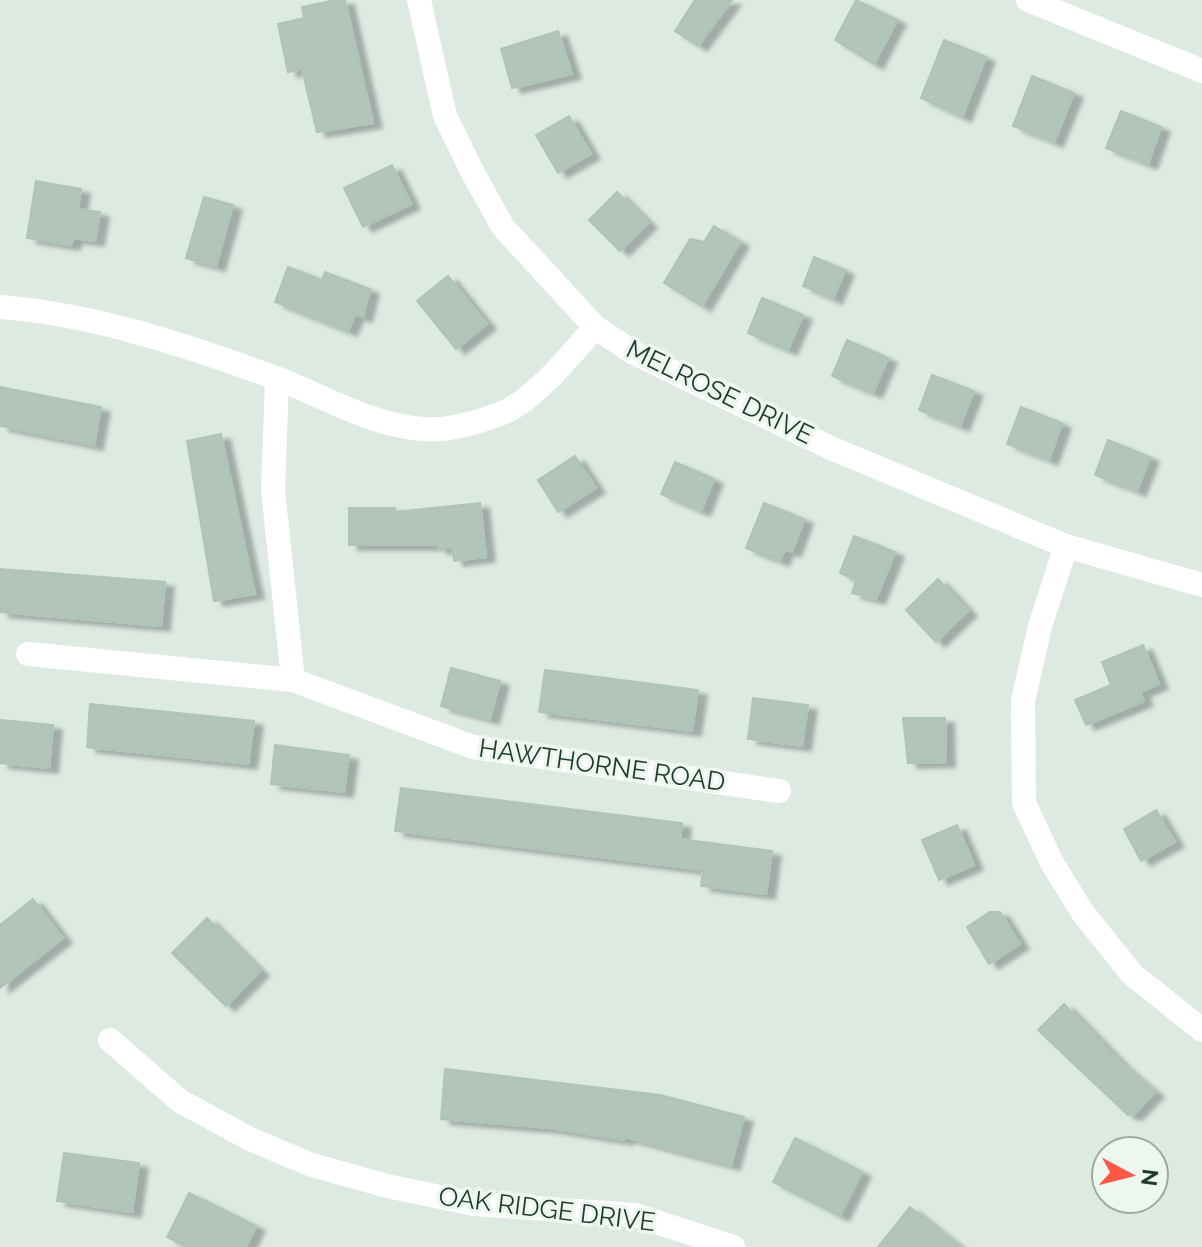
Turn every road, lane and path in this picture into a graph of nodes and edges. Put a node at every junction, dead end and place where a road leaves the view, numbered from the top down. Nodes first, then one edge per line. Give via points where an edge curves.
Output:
1 (419, 0) edge
2 (1028, 0) edge
3 (1202, 71) edge
4 (0, 307) edge
5 (595, 327) junction
6 (277, 379) junction
7 (1066, 546) junction
8 (1202, 585) edge
9 (28, 654) dead end
10 (293, 680) junction
11 (779, 791) dead end
12 (1202, 1030) edge
13 (110, 1040) dead end
14 (733, 1247) edge

1 - 5 street, MELROSE DRIVE via 445,116 474,175 503,227
2 - 3 street
4 - 6 street via 121,329
5 - 6 street via 562,365 506,412 427,430 377,421
5 - 7 street, MELROSE DRIVE via 634,353 831,448
6 - 10 street via 273,490
7 - 8 street, MELROSE DRIVE
7 - 12 street via 1023,701 1024,803 1083,913 1132,974
9 - 10 street, HAWTHORNE ROAD
10 - 11 street, HAWTHORNE ROAD via 473,747
13 - 14 street, OAK RIDGE DRIVE via 180,1101 309,1164 474,1204 635,1215

